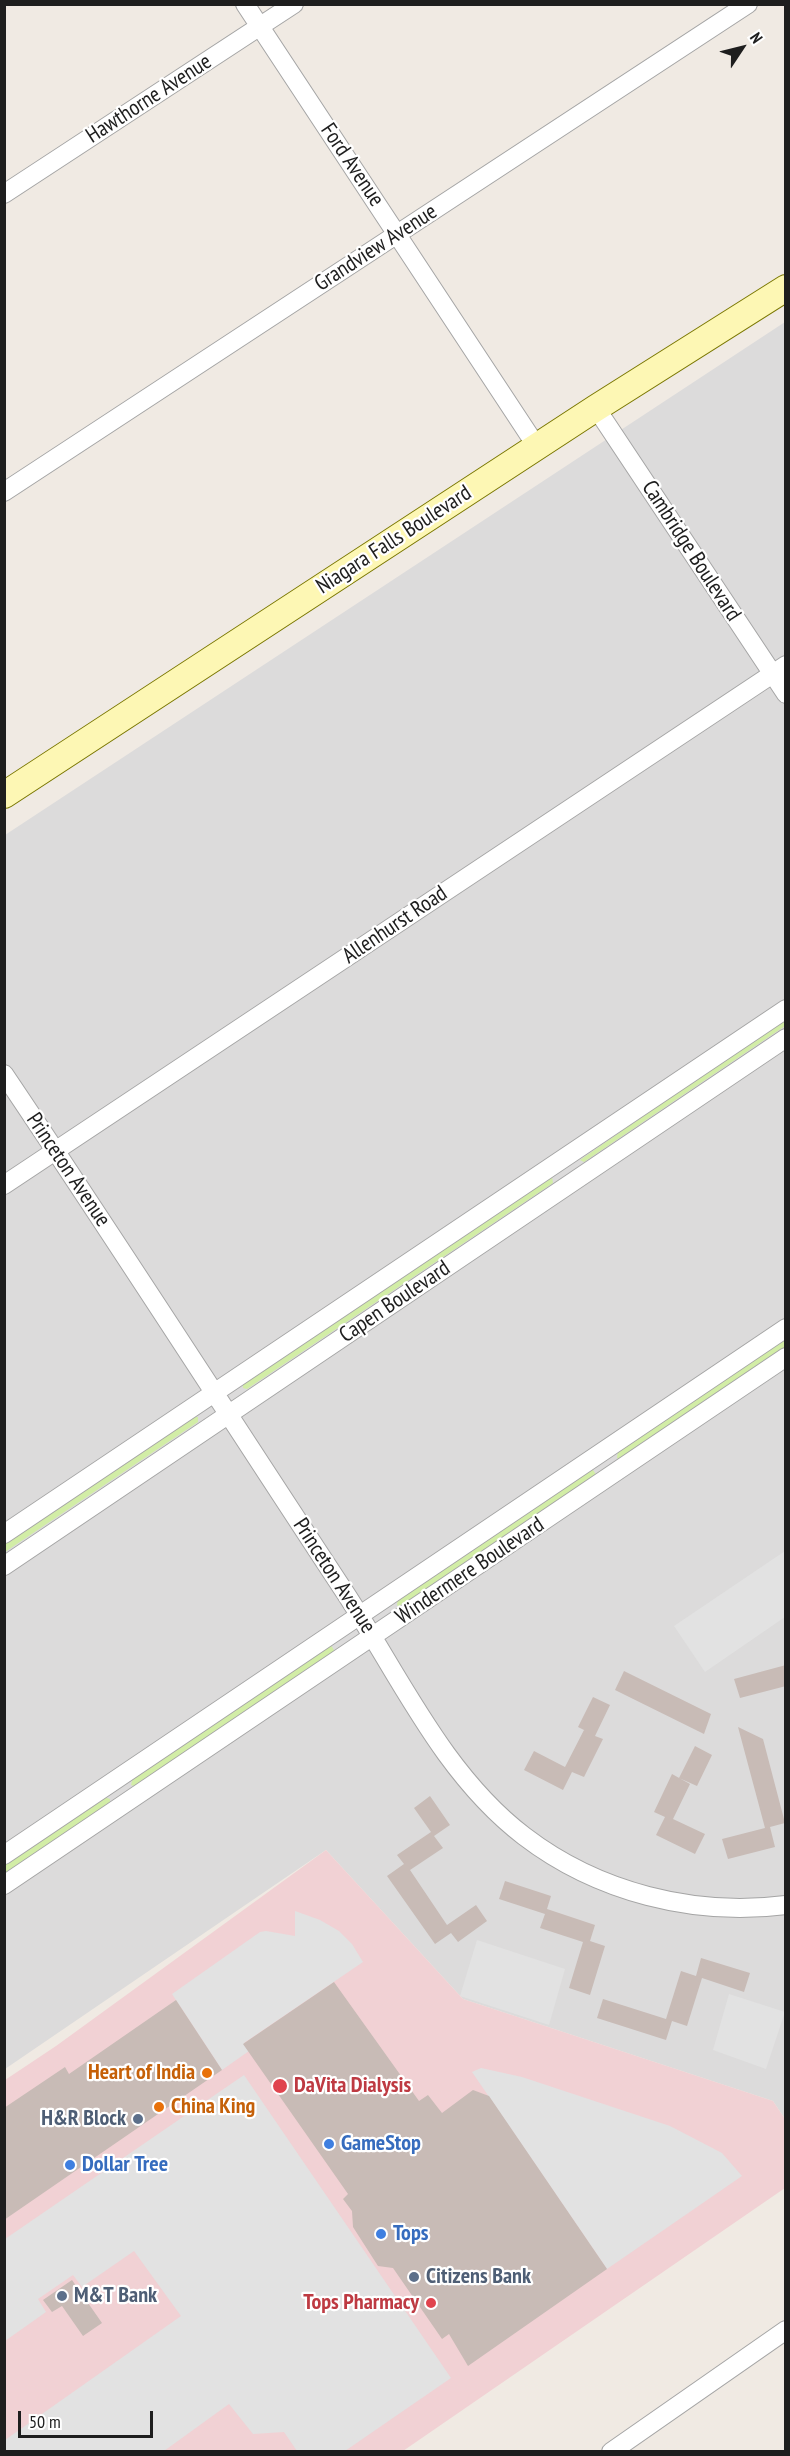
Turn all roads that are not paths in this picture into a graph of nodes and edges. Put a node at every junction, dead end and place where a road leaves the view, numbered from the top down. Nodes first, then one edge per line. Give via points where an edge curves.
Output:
1 (245, 4) edge
2 (294, 4) edge
3 (748, 4) edge
4 (260, 27) junction
5 (4, 194) edge
6 (397, 234) junction
7 (786, 288) edge
8 (596, 408) junction
9 (537, 447) junction
10 (4, 492) edge
11 (779, 670) edge
12 (786, 694) edge
13 (4, 795) edge
14 (786, 1009) edge
15 (786, 1038) edge
16 (4, 1074) edge
17 (56, 1151) junction
18 (4, 1185) edge
19 (786, 1328) edge
20 (786, 1357) edge
21 (214, 1394) junction
22 (228, 1414) junction
23 (4, 1534) edge
24 (4, 1566) edge
25 (359, 1615) junction
26 (373, 1636) junction
27 (4, 1855) edge
28 (4, 1885) edge
29 (786, 1905) edge
30 (786, 2330) edge
31 (611, 2451) edge

1 - 4 street, Ford Avenue
2 - 4 street, Hawthorne Avenue
3 - 6 street, Grandview Avenue
4 - 5 street, Hawthorne Avenue
4 - 6 street, Ford Avenue
6 - 9 street, Ford Avenue
6 - 10 street, Grandview Avenue
7 - 8 main road, Niagara Falls Boulevard
8 - 9 main road, Niagara Falls Boulevard
8 - 11 street, Cambridge Boulevard
9 - 13 main road, Niagara Falls Boulevard
11 - 12 street, Cambridge Boulevard
11 - 17 street, Allenhurst Road
14 - 21 street, Capen Boulevard
15 - 22 street, Capen Boulevard
16 - 17 street, Princeton Avenue
17 - 18 street, Allenhurst Road
17 - 21 street, Princeton Avenue
19 - 25 street, Windermere Boulevard
20 - 26 street, Windermere Boulevard
21 - 22 street, Princeton Avenue
21 - 23 street, Capen Boulevard
22 - 24 street, Capen Boulevard
22 - 25 street, Princeton Avenue
25 - 26 street, Princeton Avenue
25 - 27 street, Windermere Boulevard
26 - 28 street, Windermere Boulevard
26 - 29 street, Princeton Avenue via 462,1776 496,1813 555,1857 605,1882 658,1899 731,1908
30 - 31 street

